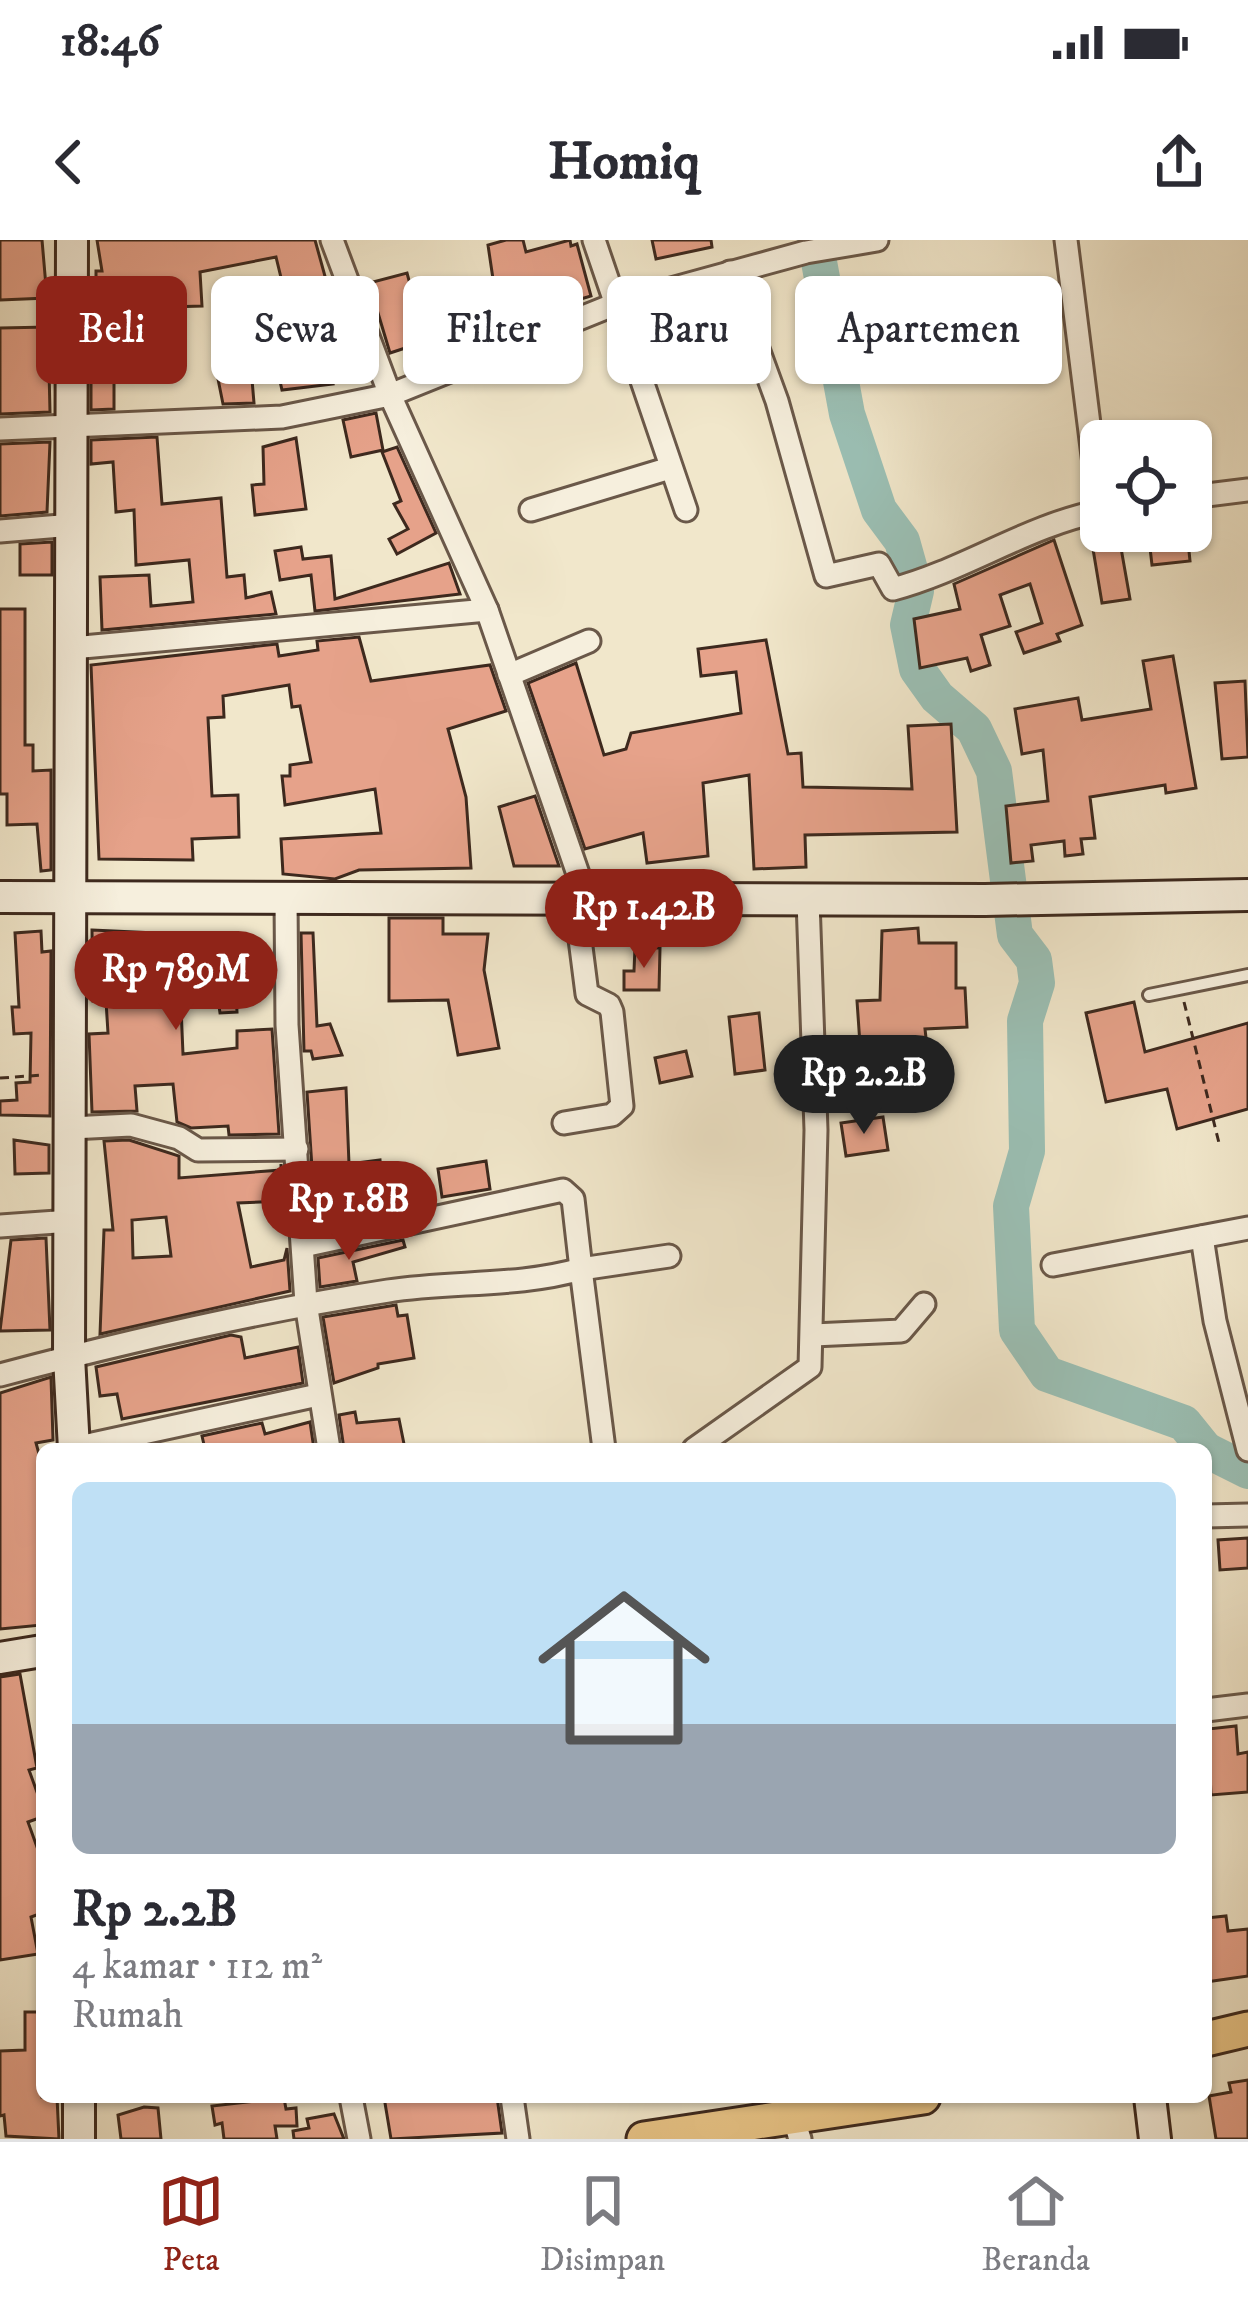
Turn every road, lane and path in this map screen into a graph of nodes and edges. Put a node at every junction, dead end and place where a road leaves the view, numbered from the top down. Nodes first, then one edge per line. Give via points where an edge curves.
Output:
1 (72, 240) edge
2 (332, 240) edge
3 (594, 240) edge
4 (878, 240) edge
5 (1066, 240) edge
6 (730, 272) junction
7 (716, 276) edge
8 (607, 284) edge
9 (607, 307) edge
10 (641, 384) edge
11 (389, 395) junction
12 (1088, 420) edge
13 (74, 428) junction
14 (0, 429) edge
15 (670, 468) junction
16 (1248, 490) edge
17 (1212, 494) edge
18 (531, 510) dead end
19 (686, 510) dead end
20 (1080, 516) edge
21 (73, 525) junction
22 (0, 531) edge
23 (487, 610) junction
24 (589, 641) dead end
25 (72, 647) junction
26 (509, 675) junction
27 (1248, 895) edge
28 (0, 896) edge
29 (70, 896) junction
30 (286, 898) junction
31 (581, 900) junction
32 (808, 900) junction
33 (1248, 975) edge
34 (1180, 988) junction
35 (1149, 995) dead end
36 (69, 1073) junction
37 (0, 1078) edge
38 (563, 1123) dead end
39 (71, 1128) junction
40 (1220, 1147) dead end
41 (297, 1148) junction
42 (71, 1221) junction
43 (0, 1226) edge
44 (1248, 1228) edge
45 (1202, 1237) junction
46 (303, 1246) junction
47 (669, 1256) dead end
48 (1053, 1265) dead end
49 (581, 1269) junction
50 (306, 1303) junction
51 (924, 1304) dead end
52 (814, 1335) junction
53 (69, 1357) junction
54 (0, 1375) edge
55 (318, 1395) junction
56 (74, 1443) edge
57 (101, 1443) edge
58 (328, 1443) edge
59 (603, 1443) edge
60 (703, 1443) edge
61 (1248, 1450) edge
62 (36, 1652) edge
63 (0, 1658) edge
64 (1248, 1705) edge
65 (1212, 1709) edge
66 (1248, 2029) edge
67 (1212, 2038) edge
68 (79, 2103) edge
69 (352, 2103) edge
70 (513, 2103) edge
71 (885, 2103) edge
72 (794, 2118) edge
73 (79, 2139) edge
74 (359, 2139) edge
75 (518, 2139) edge
76 (644, 2139) edge

1 - 13 street
2 - 11 street
3 - 8 street
4 - 6 street
5 - 12 street
6 - 7 street
6 - 20 street via 826,576 879,564 888,586 898,588
9 - 11 street
10 - 15 street
11 - 13 street via 282,418
11 - 23 street
13 - 14 street
13 - 21 street
15 - 18 street
15 - 19 street
16 - 17 street
21 - 22 street
21 - 25 street
23 - 25 street
23 - 26 street
24 - 26 street
25 - 29 street
26 - 31 street
27 - 32 street
28 - 29 street
29 - 30 street
29 - 36 street
30 - 31 street
30 - 41 street
31 - 32 street
31 - 38 street via 587,994 612,1012 622,1106
32 - 52 street
33 - 34 lane
34 - 35 lane
34 - 40 path
36 - 37 path
36 - 39 street
39 - 41 street via 131,1125 198,1150
39 - 42 street
41 - 46 street
42 - 43 street
42 - 53 street
44 - 45 street
45 - 48 street
45 - 61 street
46 - 49 street via 563,1190 573,1199
46 - 50 street
47 - 49 street
49 - 50 street
49 - 59 street
50 - 53 street
50 - 55 street
51 - 52 street via 894,1333
52 - 60 street via 805,1373
53 - 54 street
53 - 56 street
55 - 57 street
55 - 58 street
62 - 63 street
64 - 65 street
66 - 67 main road
68 - 73 street
69 - 74 street
70 - 75 street
71 - 72 main road
72 - 76 main road

